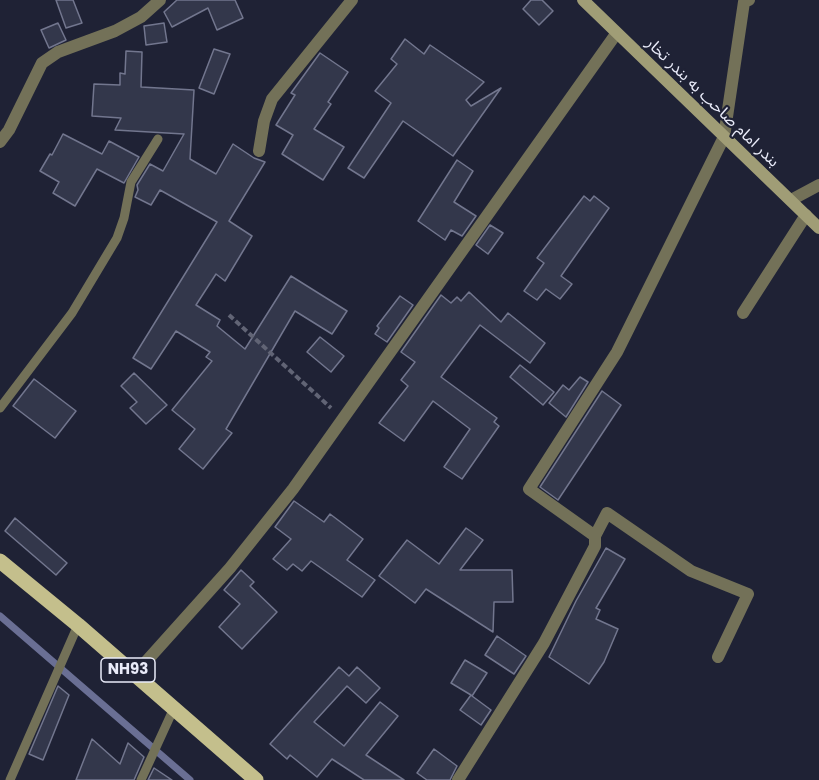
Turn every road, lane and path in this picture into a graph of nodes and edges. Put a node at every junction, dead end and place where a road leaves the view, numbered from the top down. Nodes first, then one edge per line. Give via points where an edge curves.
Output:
1 (160, 0) edge
2 (352, 0) edge
3 (583, 0) edge
4 (749, 0) edge
5 (616, 34) junction
6 (724, 136) junction
7 (158, 139) dead end
8 (0, 142) edge
9 (259, 151) dead end
10 (819, 185) edge
11 (791, 200) junction
12 (806, 215) junction
13 (819, 228) edge
14 (743, 313) dead end
15 (229, 315) dead end
16 (0, 408) edge
17 (342, 418) junction
18 (595, 536) junction
19 (0, 561) edge
20 (78, 625) junction
21 (718, 657) dead end
22 (134, 675) junction
23 (174, 708) junction
24 (10, 780) edge
25 (141, 780) edge
26 (256, 780) edge
27 (458, 780) edge

1 - 8 street via 141,17 115,31 58,52 42,63
2 - 9 street via 272,99
3 - 5 main road, بندر امام صاحب به بندر تخار
4 - 6 street via 744,2
5 - 6 main road, بندر امام صاحب به بندر تخار
5 - 17 street
6 - 11 main road, بندر امام صاحب به بندر تخار
6 - 18 street via 617,352 529,489
7 - 16 lane via 131,182 117,238 72,313
10 - 11 street
11 - 12 main road, بندر امام صاحب به بندر تخار
12 - 13 main road, بندر امام صاحب به بندر تخار
12 - 14 street
15 - 17 path
17 - 22 street via 293,489 230,568
18 - 21 street via 607,513 691,571 748,594
18 - 27 street via 595,546 544,643
19 - 20 main road, NH93
20 - 22 main road, NH93
20 - 24 lane
22 - 23 main road, NH93
23 - 25 lane
23 - 26 main road, NH93

